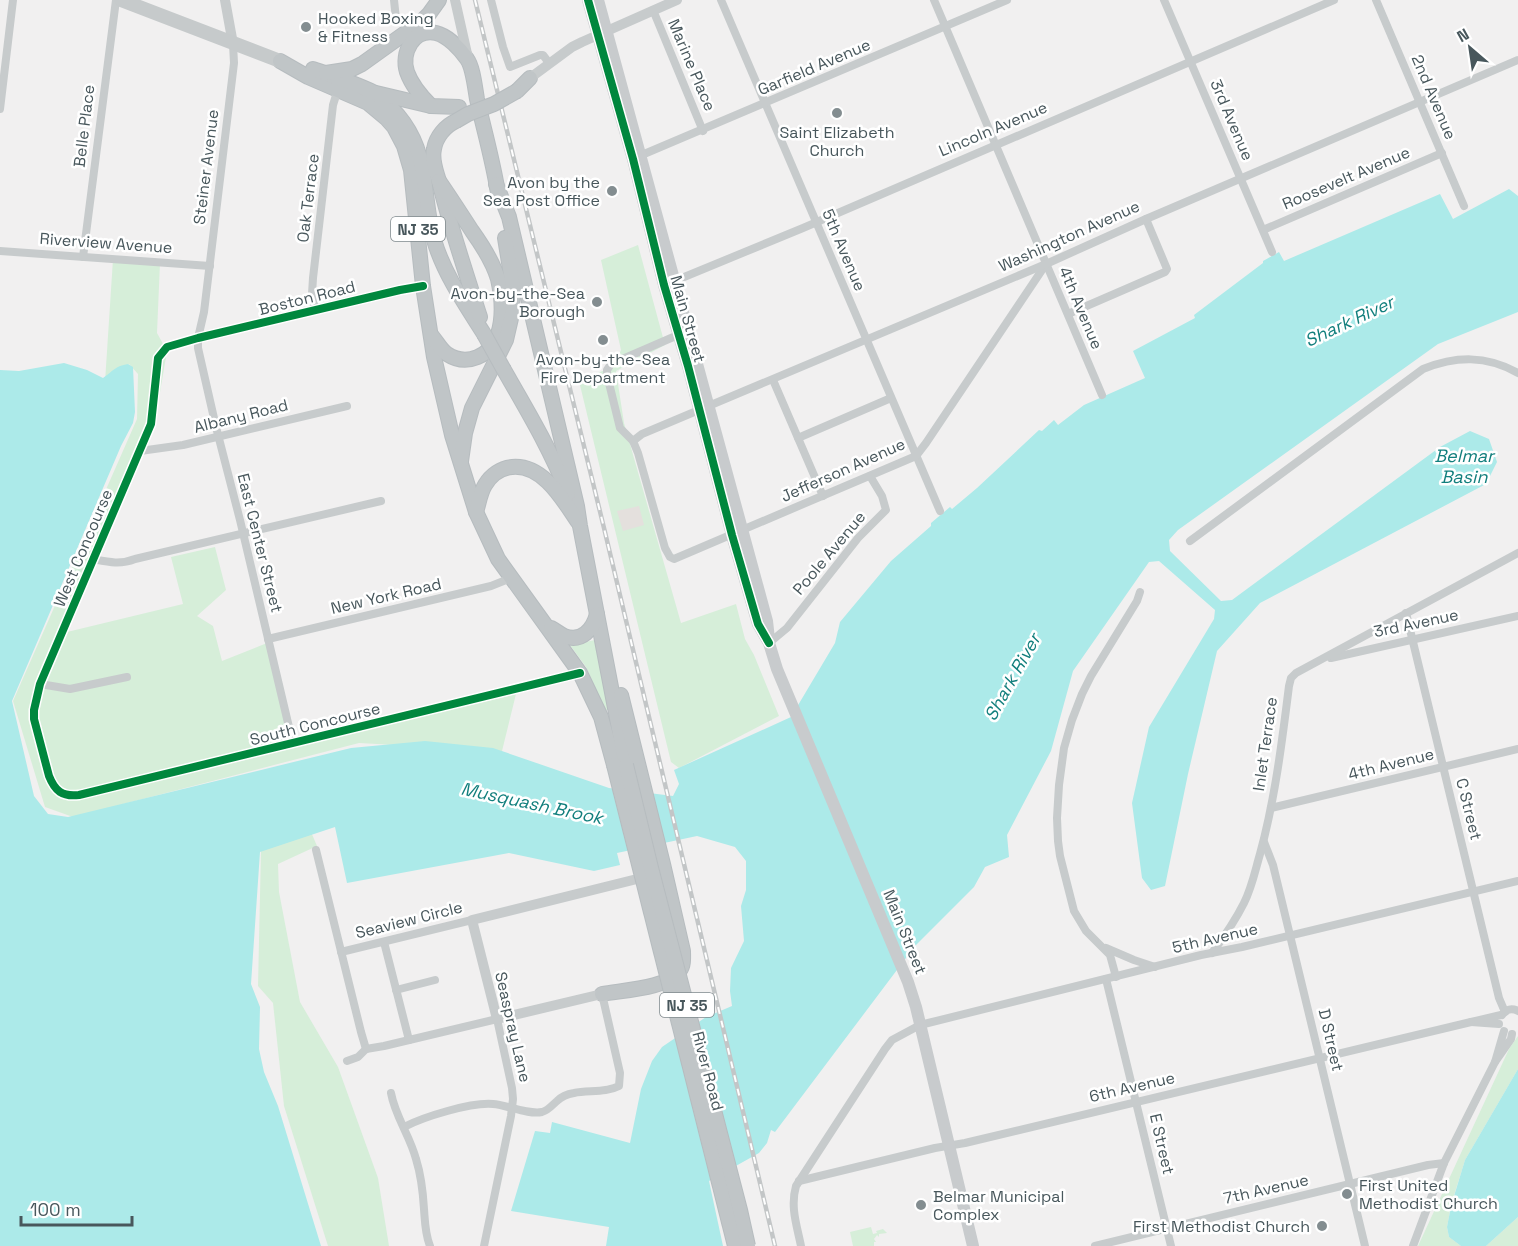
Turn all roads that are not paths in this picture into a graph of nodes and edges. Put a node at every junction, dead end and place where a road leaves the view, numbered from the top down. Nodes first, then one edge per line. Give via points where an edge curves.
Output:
1 (13, 0) edge
2 (116, 0) edge
3 (121, 0) edge
4 (225, 0) edge
5 (394, 0) edge
6 (439, 0) edge
7 (455, 0) edge
8 (491, 0) edge
9 (588, 0) edge
10 (598, 0) edge
11 (677, 0) edge
12 (721, 0) edge
13 (934, 0) edge
14 (1007, 0) edge
15 (1164, 0) edge
16 (1334, 0) edge
17 (1376, 0) edge
18 (653, 10) junction
19 (396, 19) dead end
20 (945, 26) junction
21 (602, 33) junction
22 (233, 44) junction
23 (1518, 60) edge
24 (280, 61) junction
25 (469, 61) junction
26 (1190, 61) junction
27 (549, 63) junction
28 (325, 74) junction
29 (530, 78) joint
30 (516, 88) junction
31 (338, 89) junction
32 (375, 93) junction
33 (1420, 102) junction
34 (765, 104) junction
35 (431, 106) junction
36 (0, 109) edge
37 (703, 130) junction
38 (996, 144) junction
39 (1442, 153) junction
40 (636, 158) junction
41 (1241, 179) junction
42 (439, 181) junction
43 (496, 184) junction
44 (1464, 206) dead end
45 (1146, 219) junction
46 (816, 221) junction
47 (1263, 230) junction
48 (0, 251) edge
49 (1272, 252) dead end
50 (83, 257) junction
51 (1046, 264) junction
52 (210, 266) junction
53 (669, 283) junction
54 (423, 286) junction
55 (315, 310) junction
56 (1068, 314) junction
57 (484, 334) junction
58 (431, 335) junction
59 (678, 335) junction
60 (198, 338) junction
61 (866, 339) junction
62 (198, 348) joint
63 (1518, 373) edge
64 (773, 380) junction
65 (1102, 395) dead end
66 (891, 398) junction
67 (347, 406) dead end
68 (704, 408) junction
69 (219, 437) junction
70 (798, 438) junction
71 (633, 441) junction
72 (140, 451) junction
73 (916, 456) junction
74 (461, 464) junction
75 (870, 476) junction
76 (823, 496) junction
77 (381, 501) dead end
78 (476, 512) junction
79 (940, 512) dead end
80 (580, 526) junction
81 (737, 533) junction
82 (243, 535) junction
83 (1190, 541) dead end
84 (1518, 552) edge
85 (93, 559) junction
86 (590, 575) junction
87 (511, 578) junction
88 (1140, 592) dead end
89 (597, 610) junction
90 (1406, 613) junction
91 (1518, 616) edge
92 (545, 623) junction
93 (268, 639) junction
94 (1413, 640) junction
95 (769, 643) junction
96 (1320, 660) junction
97 (580, 673) junction
98 (127, 677) dead end
99 (40, 684) junction
100 (293, 744) junction
101 (1518, 749) edge
102 (626, 765) junction
103 (1443, 767) junction
104 (57, 791) joint
105 (1271, 808) junction
106 (1263, 842) junction
107 (316, 850) dead end
108 (641, 878) junction
109 (1518, 881) edge
110 (1474, 892) junction
111 (472, 920) junction
112 (1290, 936) junction
113 (384, 942) junction
114 (1098, 943) junction
115 (341, 952) junction
116 (1212, 953) junction
117 (1155, 967) junction
118 (1116, 977) junction
119 (1106, 979) junction
120 (435, 980) dead end
121 (396, 990) junction
122 (602, 994) junction
123 (1518, 1011) edge
124 (497, 1019) junction
125 (920, 1025) junction
126 (1507, 1025) edge
127 (410, 1040) junction
128 (366, 1049) junction
129 (1319, 1058) junction
130 (347, 1061) dead end
131 (391, 1093) dead end
132 (1136, 1102) junction
133 (512, 1108) junction
134 (404, 1127) junction
135 (949, 1146) junction
136 (1444, 1163) junction
137 (799, 1181) junction
138 (1350, 1185) junction
139 (1166, 1229) junction
140 (430, 1246) edge
141 (484, 1246) edge
142 (735, 1246) edge
143 (748, 1246) edge
144 (801, 1246) edge
145 (973, 1246) edge
146 (1095, 1246) edge
147 (1171, 1246) edge
148 (1365, 1246) edge
149 (1413, 1246) edge

1 - 36 street
2 - 50 street, Belle Place
3 - 22 main road, NJ 35
4 - 22 street, Steiner Avenue
5 - 19 street
6 - 28 highway via 422,21 362,64
7 - 25 street
8 - 27 street via 510,67 540,55
9 - 21 main road, Main Street
10 - 21 main road, Main Street
11 - 18 street
12 - 34 street, 5th Avenue
13 - 20 street, 4th Avenue
14 - 20 street, Garfield Avenue
15 - 26 street, 3rd Avenue
16 - 26 street, Lincoln Avenue
17 - 33 street, 2nd Avenue
18 - 21 street
18 - 37 street, Marine Place
20 - 34 street, Garfield Avenue
20 - 38 street, 4th Avenue
21 - 27 street
21 - 40 main road, Main Street
22 - 24 main road, NJ 35
22 - 52 street, Steiner Avenue
23 - 33 street, Washington Avenue
24 - 28 highway, NJ 35
24 - 31 highway, NJ 35
25 - 35 highway via 449,39 437,33 425,33 410,43 405,56 407,71
25 - 43 highway
26 - 38 street, Lincoln Avenue
26 - 41 street, 3rd Avenue
27 - 29 street
28 - 32 highway, NJ 35
29 - 30 highway
30 - 35 highway via 474,104
30 - 42 highway, bridge via 494,104 444,129 434,149
31 - 54 highway, NJ 35 via 379,110 404,146 411,171
31 - 55 street, Oak Terrace via 313,278
32 - 35 highway
32 - 57 highway, NJ 35 via 410,130 422,166 437,250
33 - 39 street, 2nd Avenue
33 - 41 street, Washington Avenue
34 - 37 street, Garfield Avenue
34 - 46 street, 5th Avenue
37 - 40 street, Garfield Avenue
38 - 46 street, Lincoln Avenue
38 - 51 street, 4th Avenue
39 - 44 street, 2nd Avenue
39 - 47 street, Roosevelt Avenue
40 - 53 main road, Main Street
41 - 45 street, Washington Avenue
41 - 47 street, 3rd Avenue
42 - 57 highway
42 - 58 highway via 496,274 502,318 494,343 482,356 470,360 444,352
43 - 74 highway via 513,287 512,314 506,340 472,408
43 - 80 highway via 509,218
45 - 51 street, Washington Avenue
45 - 56 street via 1167,269 1165,273
46 - 53 street, Lincoln Avenue
46 - 61 street, 5th Avenue
47 - 49 street, 3rd Avenue
48 - 50 street, Riverview Avenue
50 - 52 street, Riverview Avenue
51 - 56 street, 4th Avenue
51 - 61 street, Washington Avenue
51 - 73 street, Jefferson Avenue
52 - 60 street, Steiner Avenue
53 - 59 main road, Main Street
53 - 68 main road, Main Street
54 - 55 street, Boston Road
54 - 58 highway, NJ 35
55 - 60 street, Boston Road
56 - 65 street, 4th Avenue
57 - 80 highway, NJ 35, bridge via 543,439
58 - 74 highway, NJ 35 via 440,388
59 - 68 main road, Main Street
59 - 71 street via 609,366 607,375 620,428
60 - 62 street, Steiner Avenue
60 - 72 street, West Concourse via 167,347 158,358 151,424
61 - 64 street, Washington Avenue
61 - 66 street, 5th Avenue
62 - 69 street, East Center Street
63 - 83 street via 1471,359 1451,360 1423,369
64 - 68 street, Washington Avenue
64 - 70 street
66 - 70 street
66 - 73 street, 5th Avenue
67 - 69 street, Albany Road
68 - 71 street, Washington Avenue
68 - 81 main road, Main Street
69 - 72 street, Albany Road
69 - 82 street, East Center Street
70 - 76 street
71 - 81 street, Jefferson Avenue via 670,557 678,558
72 - 85 street, West Concourse
73 - 75 street, Jefferson Avenue
73 - 79 street, 5th Avenue
74 - 78 highway, NJ 35
75 - 76 street, Jefferson Avenue
75 - 95 street, Poole Avenue via 886,510 858,538 787,628
76 - 81 street, Jefferson Avenue
77 - 82 street
78 - 80 highway via 488,480 501,470 515,467 546,480
78 - 87 highway, NJ 35
80 - 86 highway, NJ 35
81 - 95 main road, Main Street via 758,624
82 - 85 street via 115,564
82 - 93 street, East Center Street
84 - 90 street, Inlet Terrace
85 - 99 street, West Concourse
86 - 89 highway, NJ 35
86 - 102 highway
87 - 92 highway, NJ 35
87 - 93 street, New York Road
88 - 114 street via 1082,694 1061,765 1057,818 1060,856 1074,911
89 - 92 highway via 590,631 574,638
89 - 102 highway, NJ 35
90 - 94 street, C Street
90 - 96 street, Inlet Terrace
91 - 94 street, 3rd Avenue
92 - 97 highway, NJ 35
93 - 100 street, East Center Street
94 - 96 street, 3rd Avenue
94 - 103 street, C Street
95 - 125 main road, Main Street via 908,982
96 - 105 street, Inlet Terrace via 1296,673 1290,682
97 - 100 street, South Concourse
97 - 102 highway, NJ 35
98 - 99 street via 70,689
99 - 104 street, West Concourse via 34,719 49,776
100 - 104 street, South Concourse via 79,795
101 - 103 street, 4th Avenue
102 - 108 highway, River Road / NJ 35, bridge
102 - 122 highway via 663,864 683,962 681,970 670,980
102 - 143 highway, NJ 35, bridge
103 - 105 street, 4th Avenue
103 - 110 street, C Street
105 - 106 street, Inlet Terrace
106 - 112 street, D Street via 1273,865
106 - 116 street, Inlet Terrace via 1252,885
107 - 115 street
108 - 111 street, Seaview Circle
108 - 142 highway, River Road / NJ 35, bridge
109 - 110 street, 5th Avenue
110 - 112 street, 5th Avenue
110 - 126 street, C Street
111 - 113 street, Seaview Circle
111 - 124 street, Seaspray Lane
112 - 116 street, 5th Avenue
112 - 129 street, D Street
113 - 115 street, Seaview Circle
113 - 121 street
114 - 117 street
114 - 118 street via 1112,959
115 - 128 street, Seaview Circle
116 - 117 street, 5th Avenue
117 - 118 street, 5th Avenue
118 - 119 street, 5th Avenue
119 - 125 street, 5th Avenue
119 - 132 street, E Street
120 - 121 street
121 - 127 street
122 - 124 street
122 - 133 street via 619,1086 570,1094 541,1112
123 - 126 street, 6th Avenue via 1511,1009
124 - 127 street
124 - 133 street, Seaspray Lane via 512,1088
125 - 135 main road, Main Street
125 - 137 street via 890,1042
126 - 129 street, 6th Avenue via 1471,1022
126 - 136 street via 1495,1062
127 - 128 street
128 - 130 street
129 - 132 street, 6th Avenue
129 - 138 street, D Street
131 - 134 street
132 - 135 street, 6th Avenue
132 - 139 street, E Street
133 - 134 street via 482,1104
133 - 141 street, Seaspray Lane
134 - 140 street via 422,1182
135 - 137 street, 6th Avenue
135 - 145 main road, Main Street
136 - 138 street, 7th Avenue
136 - 149 street
137 - 144 street via 793,1203
138 - 139 street, 7th Avenue
138 - 148 street, D Street
139 - 146 street, 7th Avenue
139 - 147 street, E Street

